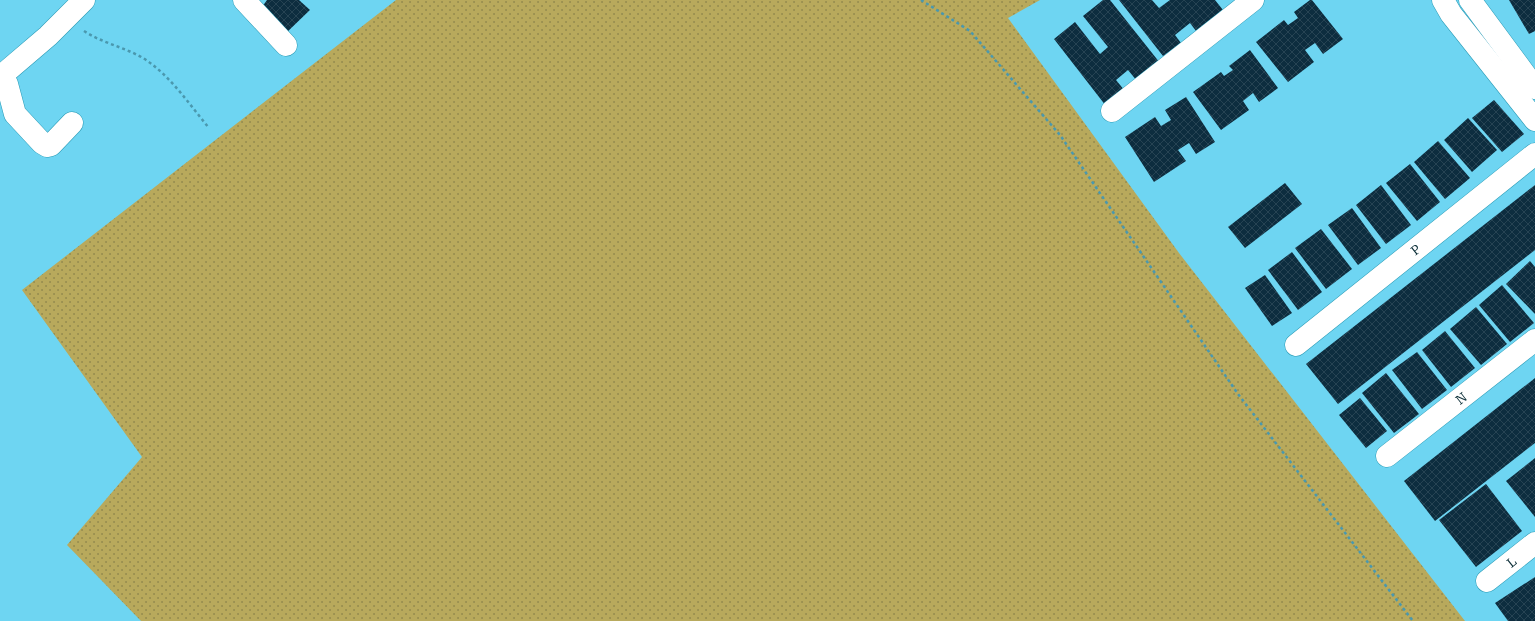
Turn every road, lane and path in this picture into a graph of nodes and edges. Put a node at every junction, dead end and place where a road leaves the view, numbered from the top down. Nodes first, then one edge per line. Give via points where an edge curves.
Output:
1 (84, 0) edge
2 (244, 0) edge
3 (921, 0) edge
4 (1253, 0) edge
5 (1443, 0) edge
6 (1470, 0) edge
7 (67, 17) junction
8 (286, 45) dead end
9 (1, 76) edge
10 (1528, 83) edge
11 (1112, 111) dead end
12 (1535, 120) edge
13 (72, 123) dead end
14 (209, 128) dead end
15 (1535, 154) edge
16 (1535, 340) edge
17 (1296, 345) dead end
18 (1387, 456) dead end
19 (1535, 543) edge
20 (1487, 581) dead end
21 (1413, 621) edge

1 - 7 main road
2 - 8 main road
3 - 21 path via 970,31 1060,135 1238,394
4 - 11 main road
5 - 10 main road via 1451,14
6 - 10 main road
7 - 9 main road
7 - 14 path via 95,38 143,58 161,71
9 - 13 main road via 7,84 15,114 42,143 51,145
10 - 12 main road
15 - 17 main road, P
16 - 18 main road, N
19 - 20 main road, L

